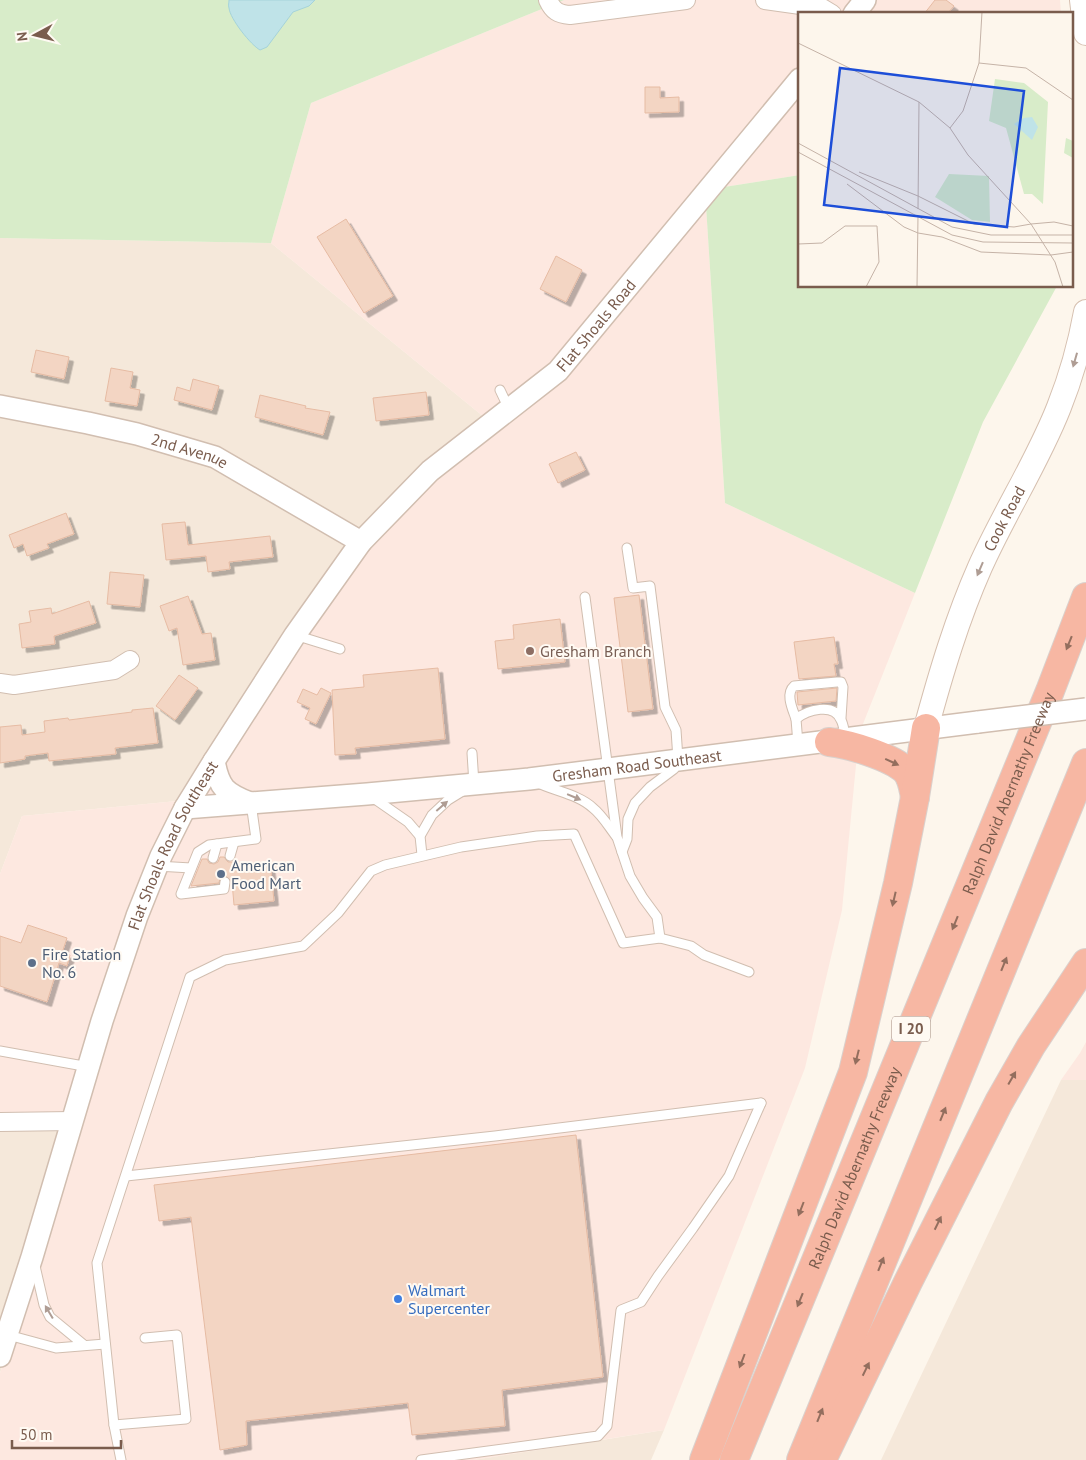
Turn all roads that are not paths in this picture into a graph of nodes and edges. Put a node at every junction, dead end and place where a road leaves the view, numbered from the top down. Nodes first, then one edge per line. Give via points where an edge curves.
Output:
1 (548, 0) edge
2 (686, 0) edge
3 (865, 0) edge
4 (1082, 0) edge
5 (773, 1) edge
6 (814, 4) edge
7 (829, 12) edge
8 (856, 12) edge
9 (1086, 33) edge
10 (798, 81) edge
11 (1086, 312) edge
12 (500, 390) dead end
13 (0, 406) edge
14 (509, 409) junction
15 (361, 542) junction
16 (627, 548) dead end
17 (585, 597) dead end
18 (1086, 597) edge
19 (295, 635) junction
20 (340, 649) dead end
21 (130, 660) dead end
22 (0, 683) edge
23 (1086, 709) edge
24 (796, 719) junction
25 (926, 728) junction
26 (839, 733) junction
27 (798, 745) junction
28 (472, 753) dead end
29 (678, 759) junction
30 (214, 760) junction
31 (1086, 763) edge
32 (608, 768) junction
33 (529, 779) junction
34 (474, 784) junction
35 (367, 794) junction
36 (915, 796) junction
37 (250, 803) junction
38 (185, 808) junction
39 (420, 836) junction
40 (617, 837) junction
41 (234, 842) junction
42 (217, 844) junction
43 (622, 852) junction
44 (422, 855) junction
45 (230, 856) dead end
46 (213, 858) dead end
47 (157, 866) junction
48 (192, 868) junction
49 (225, 882) dead end
50 (660, 938) junction
51 (1086, 963) edge
52 (749, 972) dead end
53 (0, 1051) edge
54 (89, 1067) junction
55 (72, 1121) junction
56 (0, 1122) edge
57 (126, 1176) junction
58 (32, 1257) junction
59 (4, 1334) edge
60 (145, 1338) dead end
61 (106, 1344) junction
62 (84, 1345) junction
63 (0, 1356) edge
64 (114, 1425) junction
65 (121, 1460) edge
66 (421, 1460) edge
67 (704, 1460) edge
68 (734, 1460) edge
69 (802, 1460) edge
70 (822, 1460) edge

1 - 2 street via 552,9 570,15
3 - 8 street
4 - 9 main road
5 - 6 street
6 - 7 street
10 - 14 street, Flat Shoals Road via 558,371
11 -> 25 main road, Cook Road via 1059,408 980,567 955,630
12 - 14 lane
13 - 15 street, 2nd Avenue via 136,434 215,457
14 - 15 street, Flat Shoals Road via 430,471
15 - 19 street, Flat Shoals Road Southeast
16 - 29 lane via 632,588 650,586 665,707 676,730
17 - 32 lane
18 -> 68 highway, Ralph David Abernathy Freeway / I 20
19 - 20 lane
19 - 30 street, Flat Shoals Road Southeast
21 - 22 street via 114,670 14,685
23 - 25 street, Gresham Road Southeast, bridge
24 - 26 lane via 804,712 830,710
24 - 26 lane via 790,689 842,682
24 - 27 lane
25 - 26 street, Gresham Road Southeast
25 - 36 highway
26 - 27 street, Gresham Road Southeast
26 -> 36 highway via 853,746 898,765 910,778
27 - 29 street, Gresham Road Southeast
28 - 34 lane
29 - 32 street, Gresham Road Southeast
29 - 43 lane via 674,769 635,803 628,819 627,839
30 - 37 street via 217,777 223,787 233,796
30 - 38 street, Flat Shoals Road Southeast
69 -> 31 highway
32 - 33 street, Gresham Road Southeast
32 - 40 lane
33 - 34 street, Gresham Road Southeast
33 -> 40 lane via 594,808
34 - 35 street, Gresham Road Southeast
39 -> 34 lane via 432,815 448,800
35 - 37 street, Gresham Road Southeast
35 - 39 lane via 408,822
36 -> 67 highway via 853,1072
37 - 38 street, Gresham Road Southeast
37 - 41 lane via 256,840
38 - 47 street, Flat Shoals Road Southeast
39 - 44 lane
40 - 43 lane
41 - 42 lane
41 - 45 lane
42 - 46 lane
42 - 48 lane via 198,852
43 - 50 lane via 634,883 657,917
44 - 50 lane via 502,841 574,834 623,943
44 - 57 lane via 371,871 338,914 303,946 225,960 190,977
47 - 48 lane
47 - 54 street, Flat Shoals Road Southeast via 137,916
48 - 49 lane via 181,894 202,888 224,889
50 - 52 lane via 691,946 704,955
70 -> 51 highway via 999,1102 1031,1046
53 - 54 lane
54 - 55 street, Flat Shoals Road Southeast
55 - 56 street
55 - 58 street, Flat Shoals Road Southeast
57 - 61 lane via 96,1264
57 - 66 lane via 761,1103 729,1176 641,1302 621,1310 607,1426 598,1436
58 - 59 street, Flat Shoals Road Southeast
62 -> 58 lane via 50,1317
59 - 62 lane via 56,1348
59 - 63 street, Flat Shoals Road Southeast
60 - 64 lane via 177,1335 186,1419
61 - 62 lane
61 - 64 lane
64 - 65 lane

